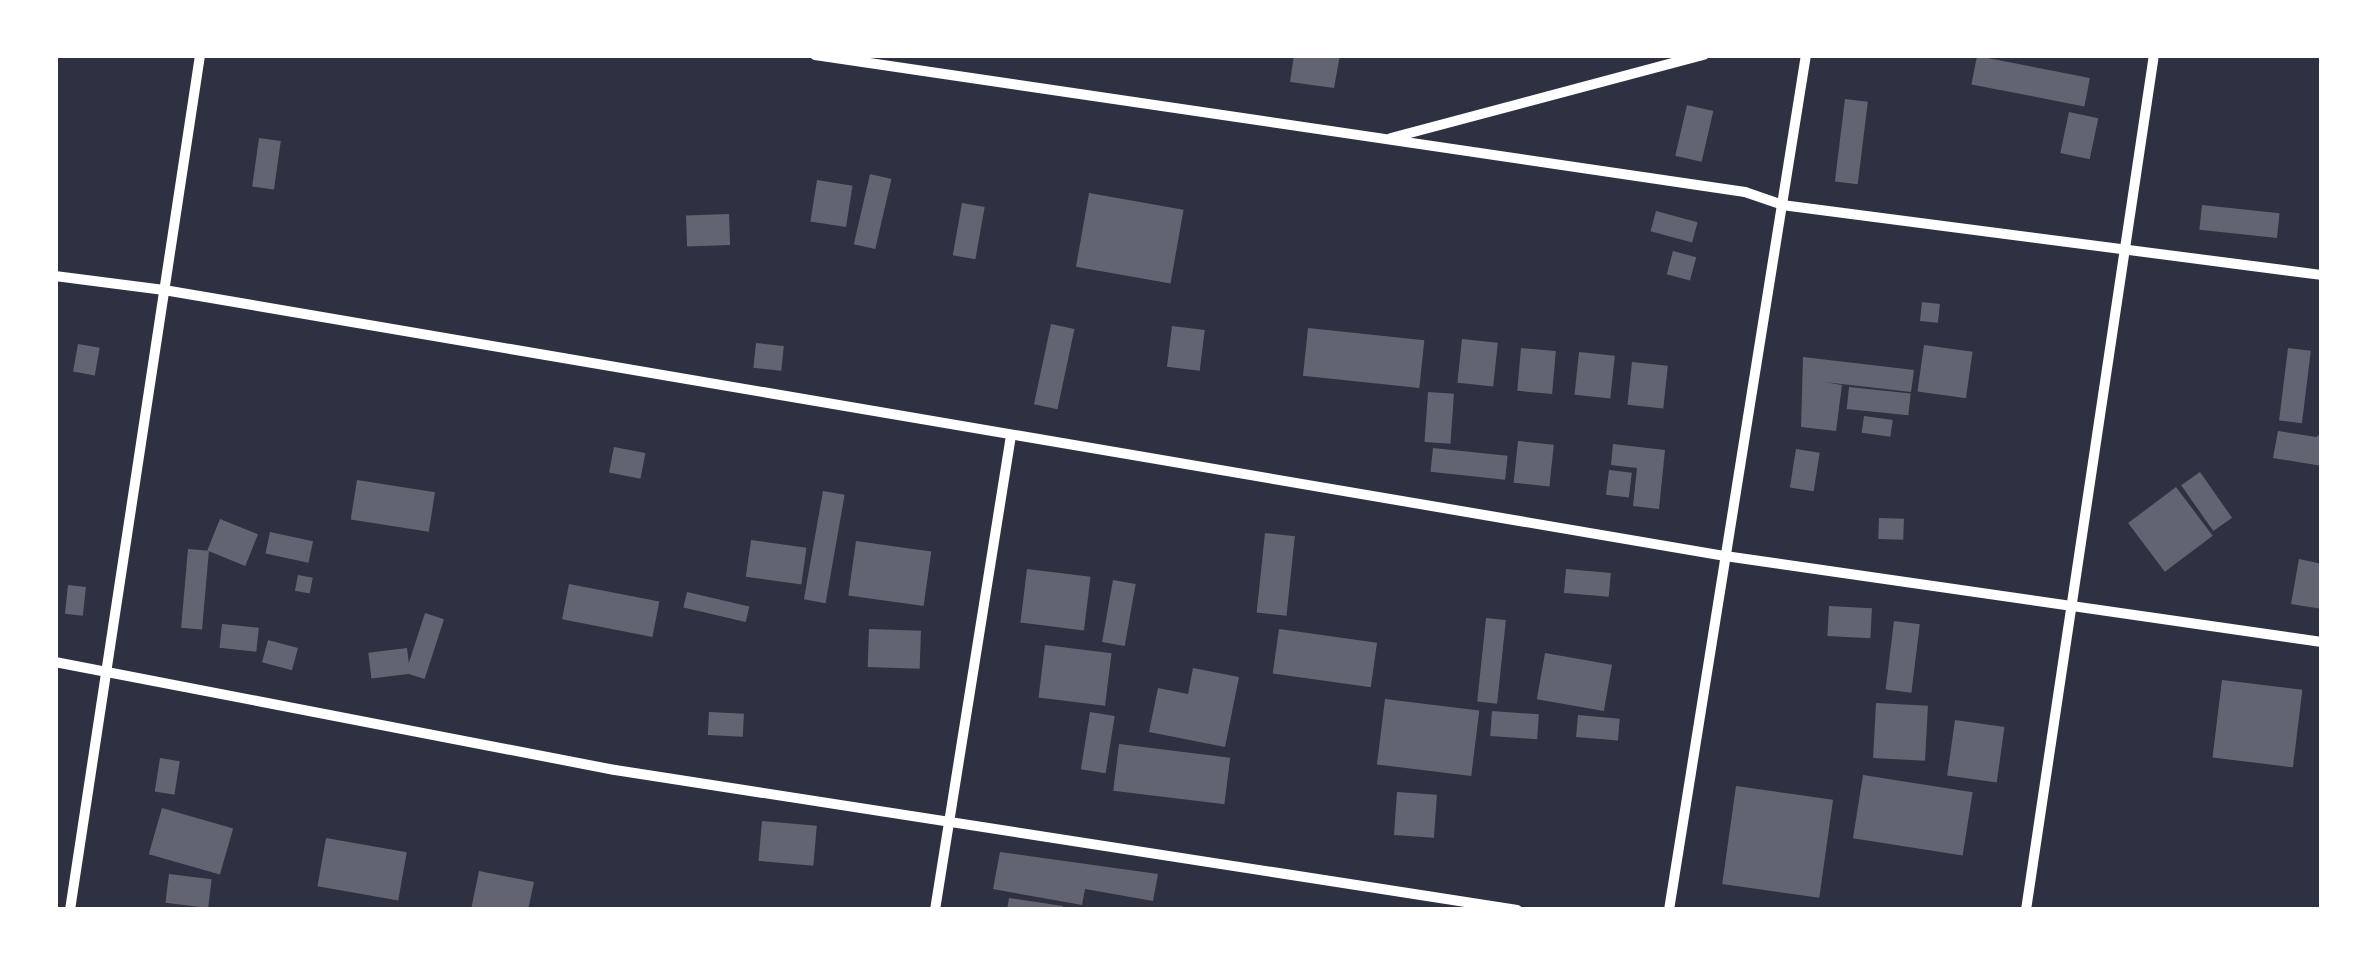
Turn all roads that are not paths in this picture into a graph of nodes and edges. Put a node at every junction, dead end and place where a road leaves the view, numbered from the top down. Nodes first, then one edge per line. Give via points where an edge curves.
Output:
1 (200, 55) edge
2 (815, 55) edge
3 (1704, 55) edge
4 (1806, 55) edge
5 (2154, 55) edge
6 (1385, 140) junction
7 (1782, 204) junction
8 (2126, 246) junction
9 (2322, 275) edge
10 (55, 276) edge
11 (164, 290) junction
12 (1011, 438) junction
13 (1726, 556) junction
14 (2072, 602) junction
15 (2322, 642) edge
16 (55, 662) edge
17 (106, 668) junction
18 (950, 820) junction
19 (70, 910) edge
20 (935, 910) edge
21 (1517, 910) edge
22 (1669, 910) edge
23 (2026, 910) edge

1 - 11 street
2 - 6 street
3 - 6 street
4 - 7 street
5 - 8 street
6 - 7 street via 1745,192
7 - 8 street
7 - 13 street
8 - 9 street
8 - 14 street
10 - 11 street
11 - 12 street
11 - 17 street
12 - 13 street
12 - 18 street
13 - 14 street
13 - 22 street
14 - 15 street
14 - 23 street
16 - 17 street
17 - 18 street via 614,770
17 - 19 street
18 - 20 street
18 - 21 street

